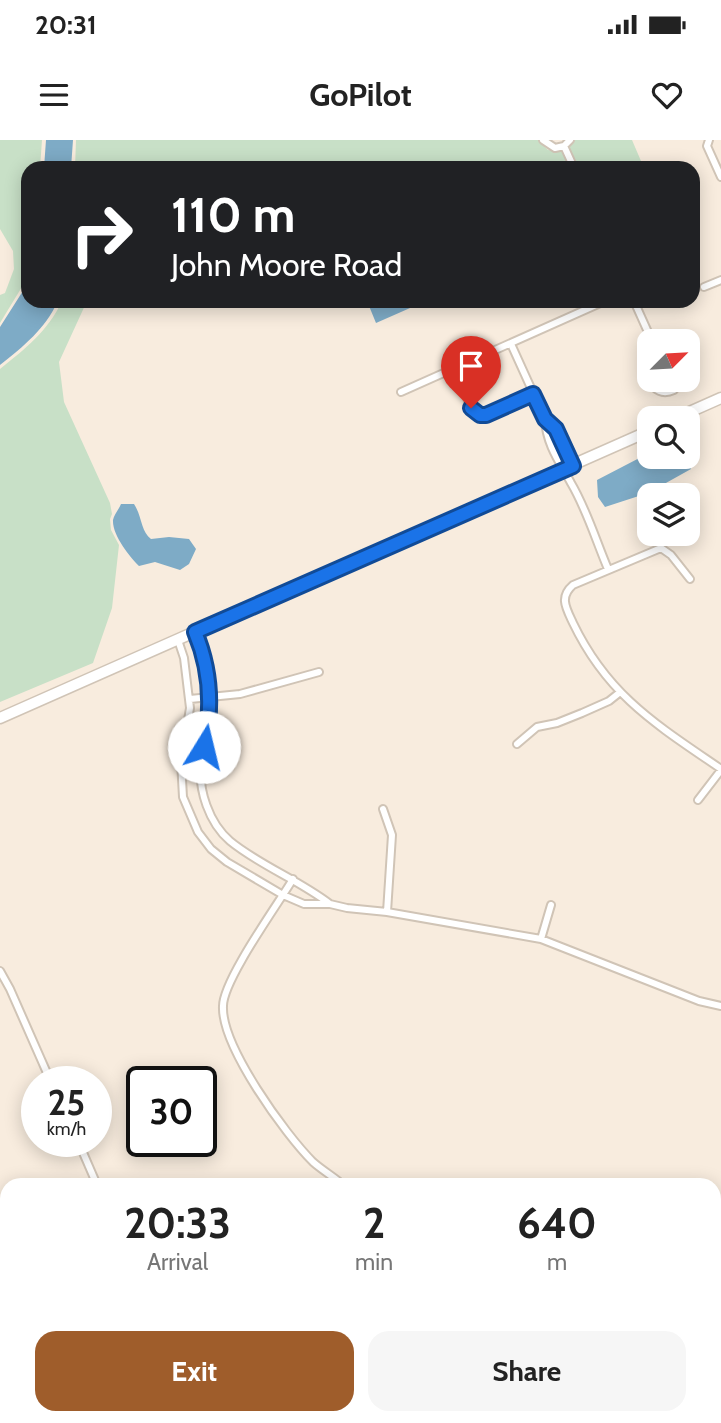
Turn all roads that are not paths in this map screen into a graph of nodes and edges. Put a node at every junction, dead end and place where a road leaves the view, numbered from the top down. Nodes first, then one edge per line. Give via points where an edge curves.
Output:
1 (542, 140) edge
2 (570, 140) edge
3 (709, 140) edge
4 (564, 146) junction
5 (571, 161) edge
6 (721, 177) edge
7 (721, 280) edge
8 (704, 287) dead end
9 (590, 308) edge
10 (637, 308) edge
11 (647, 329) edge
12 (511, 344) junction
13 (455, 368) junction
14 (401, 392) dead end
15 (533, 394) junction
16 (721, 398) edge
17 (700, 407) edge
18 (545, 419) junction
19 (637, 437) edge
20 (560, 439) junction
21 (550, 443) junction
22 (573, 466) junction
23 (562, 471) junction
24 (608, 569) junction
25 (690, 579) dead end
26 (195, 632) junction
27 (178, 640) junction
28 (318, 672) dead end
29 (619, 692) junction
30 (210, 697) junction
31 (190, 699) junction
32 (0, 718) edge
33 (517, 744) dead end
34 (721, 770) edge
35 (698, 800) dead end
36 (383, 809) dead end
37 (293, 879) junction
38 (284, 895) junction
39 (330, 904) junction
40 (551, 905) dead end
41 (387, 912) junction
42 (541, 939) junction
43 (0, 971) edge
44 (721, 1006) edge
45 (44, 1066) edge
46 (85, 1157) edge
47 (94, 1178) edge
48 (334, 1178) edge

1 - 4 street via 550,147
2 - 4 street
3 - 6 street via 707,146
4 - 5 street
7 - 8 street
9 - 12 street
10 - 11 street
12 - 13 street
12 - 15 street
13 - 14 street
13 - 15 street via 471,408 480,415
15 - 18 street
16 - 17 street
18 - 20 street
18 - 21 street
19 - 22 street
20 - 21 street
20 - 22 street
21 - 23 street
22 - 23 street
23 - 24 street
23 - 26 street
24 - 25 street via 661,548
24 - 29 street via 573,585 564,598 585,648
26 - 27 street
26 - 30 street
27 - 31 street
27 - 32 street
28 - 30 street via 240,694
29 - 33 street via 582,713 537,726
29 - 34 street via 651,721
30 - 31 street
30 - 37 street via 200,770 209,812 230,840
31 - 38 street via 181,777 193,825 218,856
34 - 35 street
36 - 41 street via 392,835
37 - 38 street
37 - 39 street
38 - 39 street via 304,904
38 - 48 street via 237,967 222,1004 229,1037 267,1104 314,1162
39 - 41 street
40 - 42 street
41 - 42 street
42 - 44 street
43 - 45 street
46 - 47 street

